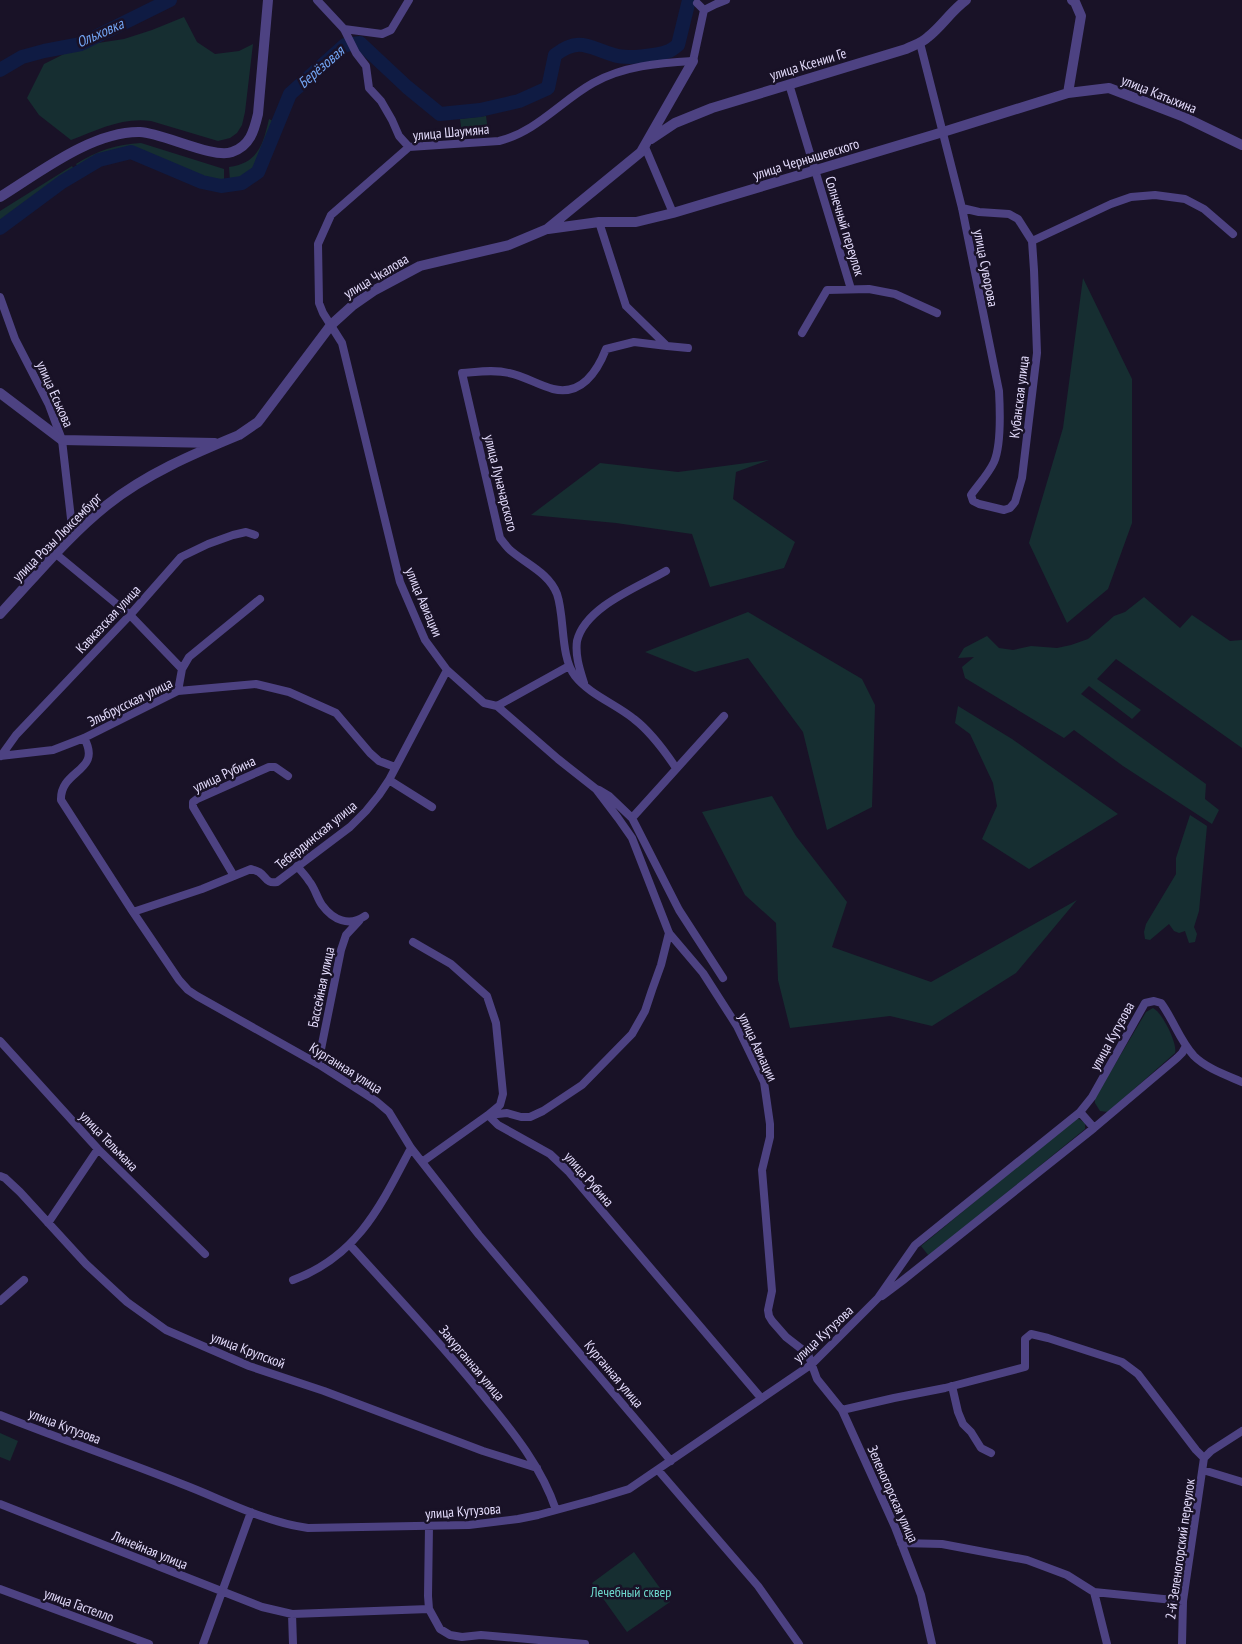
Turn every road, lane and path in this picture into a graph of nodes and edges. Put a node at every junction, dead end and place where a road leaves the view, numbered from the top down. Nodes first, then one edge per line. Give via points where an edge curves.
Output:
1 (268, 0) edge
2 (318, 0) edge
3 (409, 0) edge
4 (726, 0) edge
5 (966, 0) edge
6 (1072, 0) edge
7 (697, 3) dead end
8 (704, 10) junction
9 (344, 29) junction
10 (920, 43) junction
11 (693, 62) junction
12 (789, 84) junction
13 (1068, 93) junction
14 (943, 132) junction
15 (647, 144) junction
16 (1242, 145) edge
17 (409, 147) junction
18 (815, 170) junction
19 (0, 197) edge
20 (962, 208) junction
21 (672, 213) junction
22 (599, 222) junction
23 (547, 229) junction
24 (1233, 234) dead end
25 (1032, 241) junction
26 (851, 289) junction
27 (0, 297) edge
28 (937, 313) dead end
29 (331, 325) junction
30 (802, 333) dead end
31 (667, 346) junction
32 (688, 348) dead end
33 (0, 393) edge
34 (62, 440) junction
35 (218, 444) junction
36 (972, 495) joint
37 (255, 534) dead end
38 (73, 536) junction
39 (56, 554) junction
40 (666, 571) dead end
41 (260, 599) dead end
42 (0, 614) edge
43 (130, 615) junction
44 (569, 666) junction
45 (182, 669) junction
46 (448, 670) junction
47 (585, 685) junction
48 (178, 691) junction
49 (497, 706) junction
50 (724, 716) dead end
51 (84, 738) junction
52 (0, 756) edge
53 (395, 767) junction
54 (676, 768) junction
55 (288, 776) dead end
56 (389, 780) junction
57 (596, 789) junction
58 (432, 807) dead end
59 (632, 818) junction
60 (297, 866) junction
61 (234, 876) junction
62 (132, 912) junction
63 (669, 933) junction
64 (413, 942) dead end
65 (723, 978) dead end
66 (0, 1041) edge
67 (1186, 1046) junction
68 (318, 1064) junction
69 (1242, 1082) edge
70 (1080, 1112) junction
71 (488, 1115) junction
72 (1094, 1128) junction
73 (411, 1148) junction
74 (98, 1149) junction
75 (422, 1162) junction
76 (0, 1176) edge
77 (48, 1223) junction
78 (350, 1245) junction
79 (205, 1254) dead end
80 (24, 1280) dead end
81 (293, 1280) dead end
82 (878, 1298) junction
83 (0, 1301) edge
84 (812, 1364) junction
85 (952, 1386) junction
86 (761, 1398) junction
87 (842, 1410) junction
88 (0, 1415) edge
89 (1242, 1431) edge
90 (991, 1453) dead end
91 (1204, 1458) junction
92 (671, 1461) junction
93 (537, 1468) junction
94 (658, 1470) junction
95 (1203, 1470) junction
96 (1242, 1482) edge
97 (0, 1504) edge
98 (556, 1510) junction
99 (251, 1512) junction
100 (428, 1526) junction
101 (901, 1543) junction
102 (0, 1589) edge
103 (221, 1592) junction
104 (1094, 1592) junction
105 (1183, 1601) junction
106 (429, 1609) junction
107 (292, 1614) junction
108 (149, 1644) edge
109 (203, 1644) edge
110 (292, 1644) edge
111 (586, 1644) edge
112 (799, 1644) edge
113 (932, 1644) edge
114 (1107, 1644) edge
115 (1182, 1644) edge

1 - 19 street via 258,114 255,130 245,145 219,154 150,134 115,136 76,151
2 - 9 street
3 - 9 street via 391,30 382,34
4 - 8 street
5 - 10 street, улица Ксении Ге
6 - 13 street via 1081,16
7 - 8 street
8 - 11 street, улица Чкалова
9 - 17 street via 366,66 369,88
10 - 12 street, улица Ксении Ге
10 - 14 street, улица Суворова
11 - 15 street, улица Чкалова
11 - 17 street, улица Шаумяна via 622,71 593,83 524,132 500,141
12 - 15 street, улица Ксении Ге via 689,116 663,130
12 - 18 street, Солнечный переулок
13 - 14 street, улица Чернышевского
13 - 16 street, улица Катыхина via 1109,88 1182,116
14 - 18 street, улица Чернышевского
14 - 20 street, улица Суворова
15 - 21 street
15 - 23 street, улица Чкалова
17 - 29 street, улица Шаумяна via 331,215 318,244 320,303
18 - 21 street, улица Чернышевского
18 - 26 street, Солнечный переулок
20 - 25 street, Кубанская улица via 1013,216
20 - 36 street, улица Суворова via 1000,408 994,463
21 - 22 street, улица Чернышевского via 636,222
22 - 23 street, улица Чернышевского
22 - 31 street via 626,306
23 - 29 street, улица Чкалова via 509,245 420,266 375,290
24 - 25 street via 1204,209 1185,199 1155,195 1131,197 1111,204
25 - 36 street, Кубанская улица via 1037,353 1022,478 1010,508 1004,510 979,504 973,501
26 - 28 street, Солнечный переулок via 868,288 895,294
26 - 30 street, Солнечный переулок via 827,290
27 - 34 street, улица Еськова via 15,339 49,405
29 - 35 street, улица Чкалова via 258,422
29 - 46 street, улица Авиации via 342,343 400,582 425,640
31 - 32 street
31 - 44 street, улица Луначарского via 634,342 606,348 600,365 591,376 580,386 567,390 553,389 509,373 462,373 500,538 551,583 557,595
33 - 34 street
34 - 35 street, улица Чкалова
34 - 38 street, улица Еськова
35 - 38 street, улица Розы Люксембург via 171,465 132,488 107,505
37 - 43 street, Кавказская улица via 233,535 181,557
38 - 39 street, улица Розы Люксембург
39 - 42 street, улица Розы Люксембург
39 - 43 street
40 - 47 street via 592,614 578,641 577,658
41 - 45 street via 189,657
43 - 45 street
43 - 52 street, Кавказская улица
44 - 47 street
44 - 49 street
45 - 48 street
46 - 49 street, улица Авиации via 484,703
46 - 53 street, Тебердинская улица
47 - 54 street via 635,719
48 - 51 street, Эльбрусская улица
48 - 53 street, Эльбрусская улица via 256,684 289,692 336,713 370,754
49 - 57 street, улица Авиации
50 - 54 street
51 - 52 street, Эльбрусская улица via 54,750
51 - 62 street, Курганная улица via 90,756 64,784 61,800
53 - 56 street, Тебердинская улица
54 - 59 street
55 - 61 street, улица Рубина via 275,767 269,767 193,802
56 - 58 street
56 - 60 street, Тебердинская улица via 361,816
57 - 59 street, улица Авиации via 610,796
57 - 63 street, улица Авиации via 632,838
59 - 65 street, улица Авиации via 679,910
60 - 61 street, Тебердинская улица via 272,883 251,869
60 - 68 street, Бассейная улица via 332,915 351,923 362,918 346,935
61 - 62 street, Тебердинская улица
62 - 68 street, Курганная улица via 188,990
63 - 71 street via 645,1011 632,1034 598,1069 582,1085 530,1117 507,1113
63 - 84 street, улица Авиации via 704,973 737,1026 764,1082 770,1124 762,1170 772,1291 769,1316 786,1337 808,1354
64 - 71 street via 451,964 488,996 496,1022 503,1094 500,1105
66 - 74 street, улица Тельмана
67 - 69 street, улица Кутузова via 1204,1064
67 - 70 street, улица Кутузова via 1161,1003 1144,1003 1092,1097
67 - 72 street, улица Кутузова via 1177,1058
68 - 73 street, Курганная улица via 389,1112
70 - 72 street
70 - 82 street, улица Кутузова via 915,1246
71 - 75 street
71 - 86 street, улица Рубина via 498,1125 550,1154 568,1171
72 - 82 street, улица Кутузова
73 - 75 street, Курганная улица
73 - 78 street via 380,1208
74 - 77 street
74 - 79 street, улица Тельмана
75 - 92 street, Курганная улица via 479,1235
76 - 77 street, улица Крупской via 20,1192
77 - 93 street, улица Крупской via 127,1302 166,1330 249,1366
78 - 81 street via 310,1274
78 - 93 street, Закурганная улица via 454,1359 521,1442
80 - 83 street
82 - 84 street, улица Кутузова
84 - 86 street, улица Кутузова
84 - 87 street, Зеленогорская улица via 818,1379
85 - 87 street
85 - 90 street via 963,1424 981,1448
85 - 91 street via 1025,1368 1025,1339 1030,1334 1048,1338 1122,1362 1138,1374
86 - 92 street, улица Кутузова
87 - 101 street, Зеленогорская улица
88 - 99 street, улица Кутузова
89 - 91 street
91 - 95 street, 2-й Зеленогорский переулок
92 - 94 street, улица Кутузова
93 - 98 street, Закурганная улица
94 - 98 street, улица Кутузова via 629,1489
94 - 112 street via 758,1586
95 - 96 street
95 - 105 street, 2-й Зеленогорский переулок
97 - 103 street, Линейная улица
98 - 100 street, улица Кутузова via 469,1526
99 - 100 street, улица Кутузова via 277,1522 308,1528
99 - 103 street
100 - 106 street
101 - 104 street via 942,1544 1027,1560 1067,1575
101 - 113 street, Зеленогорская улица via 920,1595
102 - 108 street, улица Гастелло
103 - 107 street, Линейная улица
103 - 109 street
104 - 105 street
104 - 114 street
105 - 115 street, 2-й Зеленогорский переулок
106 - 107 street, Линейная улица
106 - 111 street via 440,1629 450,1636 481,1635
107 - 110 street

